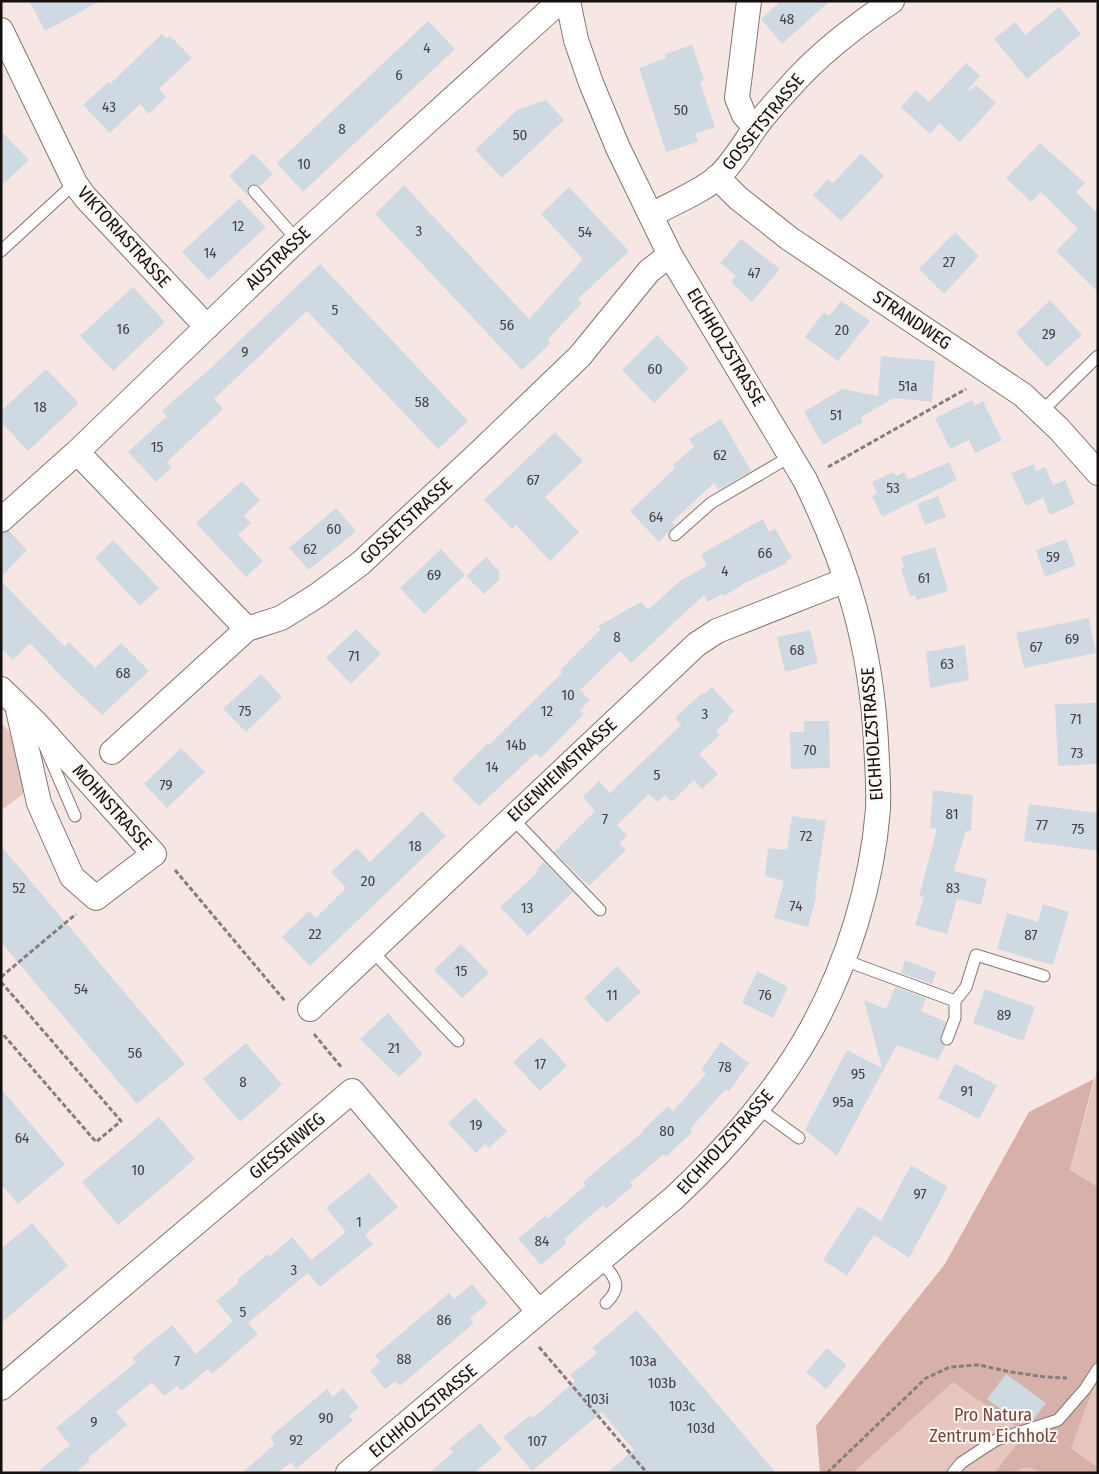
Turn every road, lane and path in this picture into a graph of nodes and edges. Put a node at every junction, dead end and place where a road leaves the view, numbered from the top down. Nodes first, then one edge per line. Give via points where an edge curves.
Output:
1 (560, 1) edge
2 (568, 1) edge
3 (749, 1) edge
4 (892, 1) edge
5 (1, 30) edge
6 (755, 127) junction
7 (717, 177) junction
8 (75, 183) junction
9 (254, 191) dead end
10 (651, 214) junction
11 (297, 240) junction
12 (1, 250) edge
13 (670, 255) junction
14 (207, 327) junction
15 (1098, 356) edge
16 (993, 374) junction
17 (1042, 411) junction
18 (77, 452) junction
19 (792, 456) junction
20 (1098, 473) edge
21 (804, 480) junction
22 (1, 520) edge
23 (675, 535) dead end
24 (846, 580) junction
25 (246, 629) junction
26 (9, 697) edge
27 (34, 722) junction
28 (112, 752) dead end
29 (75, 816) dead end
30 (512, 818) junction
31 (154, 854) junction
32 (96, 898) junction
33 (600, 910) dead end
34 (372, 951) junction
35 (844, 960) junction
36 (1044, 976) dead end
37 (1, 978) edge
38 (1, 982) edge
39 (955, 1001) junction
40 (288, 1004) dead end
41 (310, 1009) dead end
42 (1, 1032) edge
43 (312, 1033) dead end
44 (947, 1040) dead end
45 (458, 1041) dead end
46 (352, 1091) junction
47 (758, 1108) junction
48 (799, 1138) dead end
49 (600, 1260) junction
50 (606, 1302) dead end
51 (531, 1320) junction
52 (1095, 1374) edge
53 (1, 1388) edge
54 (351, 1472) edge
55 (647, 1473) edge
56 (827, 1473) edge
57 (953, 1473) edge

1 - 11 street, AUSTRASSE
2 - 10 street, EICHHOLZSTRASSE via 576,40 591,83 618,148
3 - 6 street via 737,98 744,115
4 - 6 street, GOSSETSTRASSE via 810,66
5 - 8 street, VIKTORIASTRASSE
6 - 7 street, GOSSETSTRASSE
7 - 10 street, GOSSETSTRASSE via 692,194
7 - 16 street, STRANDWEG via 790,239
8 - 12 lane
8 - 14 street, VIKTORIASTRASSE
9 - 11 lane
10 - 13 street, EICHHOLZSTRASSE
11 - 14 street, AUSTRASSE
13 - 19 street, EICHHOLZSTRASSE
13 - 25 street, GOSSETSTRASSE via 649,271 580,356 361,563 281,618
14 - 18 street, AUSTRASSE
15 - 17 lane
16 - 17 street, STRANDWEG
16 - 21 path
17 - 20 street, STRANDWEG
18 - 22 street, AUSTRASSE
18 - 25 street
19 - 21 street, EICHHOLZSTRASSE
19 - 23 lane via 711,503
21 - 24 street, EICHHOLZSTRASSE via 822,514
24 - 30 street, EIGENHEIMSTRASSE via 706,636
24 - 35 street, EICHHOLZSTRASSE via 868,663 874,714 878,809 860,906
25 - 28 street, GOSSETSTRASSE
26 - 27 street, MOHNSTRASSE
26 - 32 street, MOHNSTRASSE via 38,803 72,877
27 - 29 lane
27 - 31 street, MOHNSTRASSE
30 - 33 lane
30 - 34 street, EIGENHEIMSTRASSE
31 - 32 street, MOHNSTRASSE
31 - 40 path via 167,861
32 - 37 path
34 - 41 street, EIGENHEIMSTRASSE
34 - 45 lane
35 - 39 lane
35 - 47 street, EICHHOLZSTRASSE via 812,1029
36 - 39 lane via 976,955 966,987
38 - 42 path via 121,1121 96,1142
39 - 44 lane via 955,1018
43 - 46 path via 342,1068
46 - 51 street
46 - 53 street, GIESSENWEG
47 - 48 lane
47 - 49 street, EICHHOLZSTRASSE via 706,1168
49 - 50 lane via 617,1286 614,1295
49 - 51 street, EICHHOLZSTRASSE
51 - 54 street, EICHHOLZSTRASSE
51 - 55 path
52 - 56 path via 1045,1377 979,1364 950,1367 926,1378
52 - 57 lane via 1058,1420 996,1440

